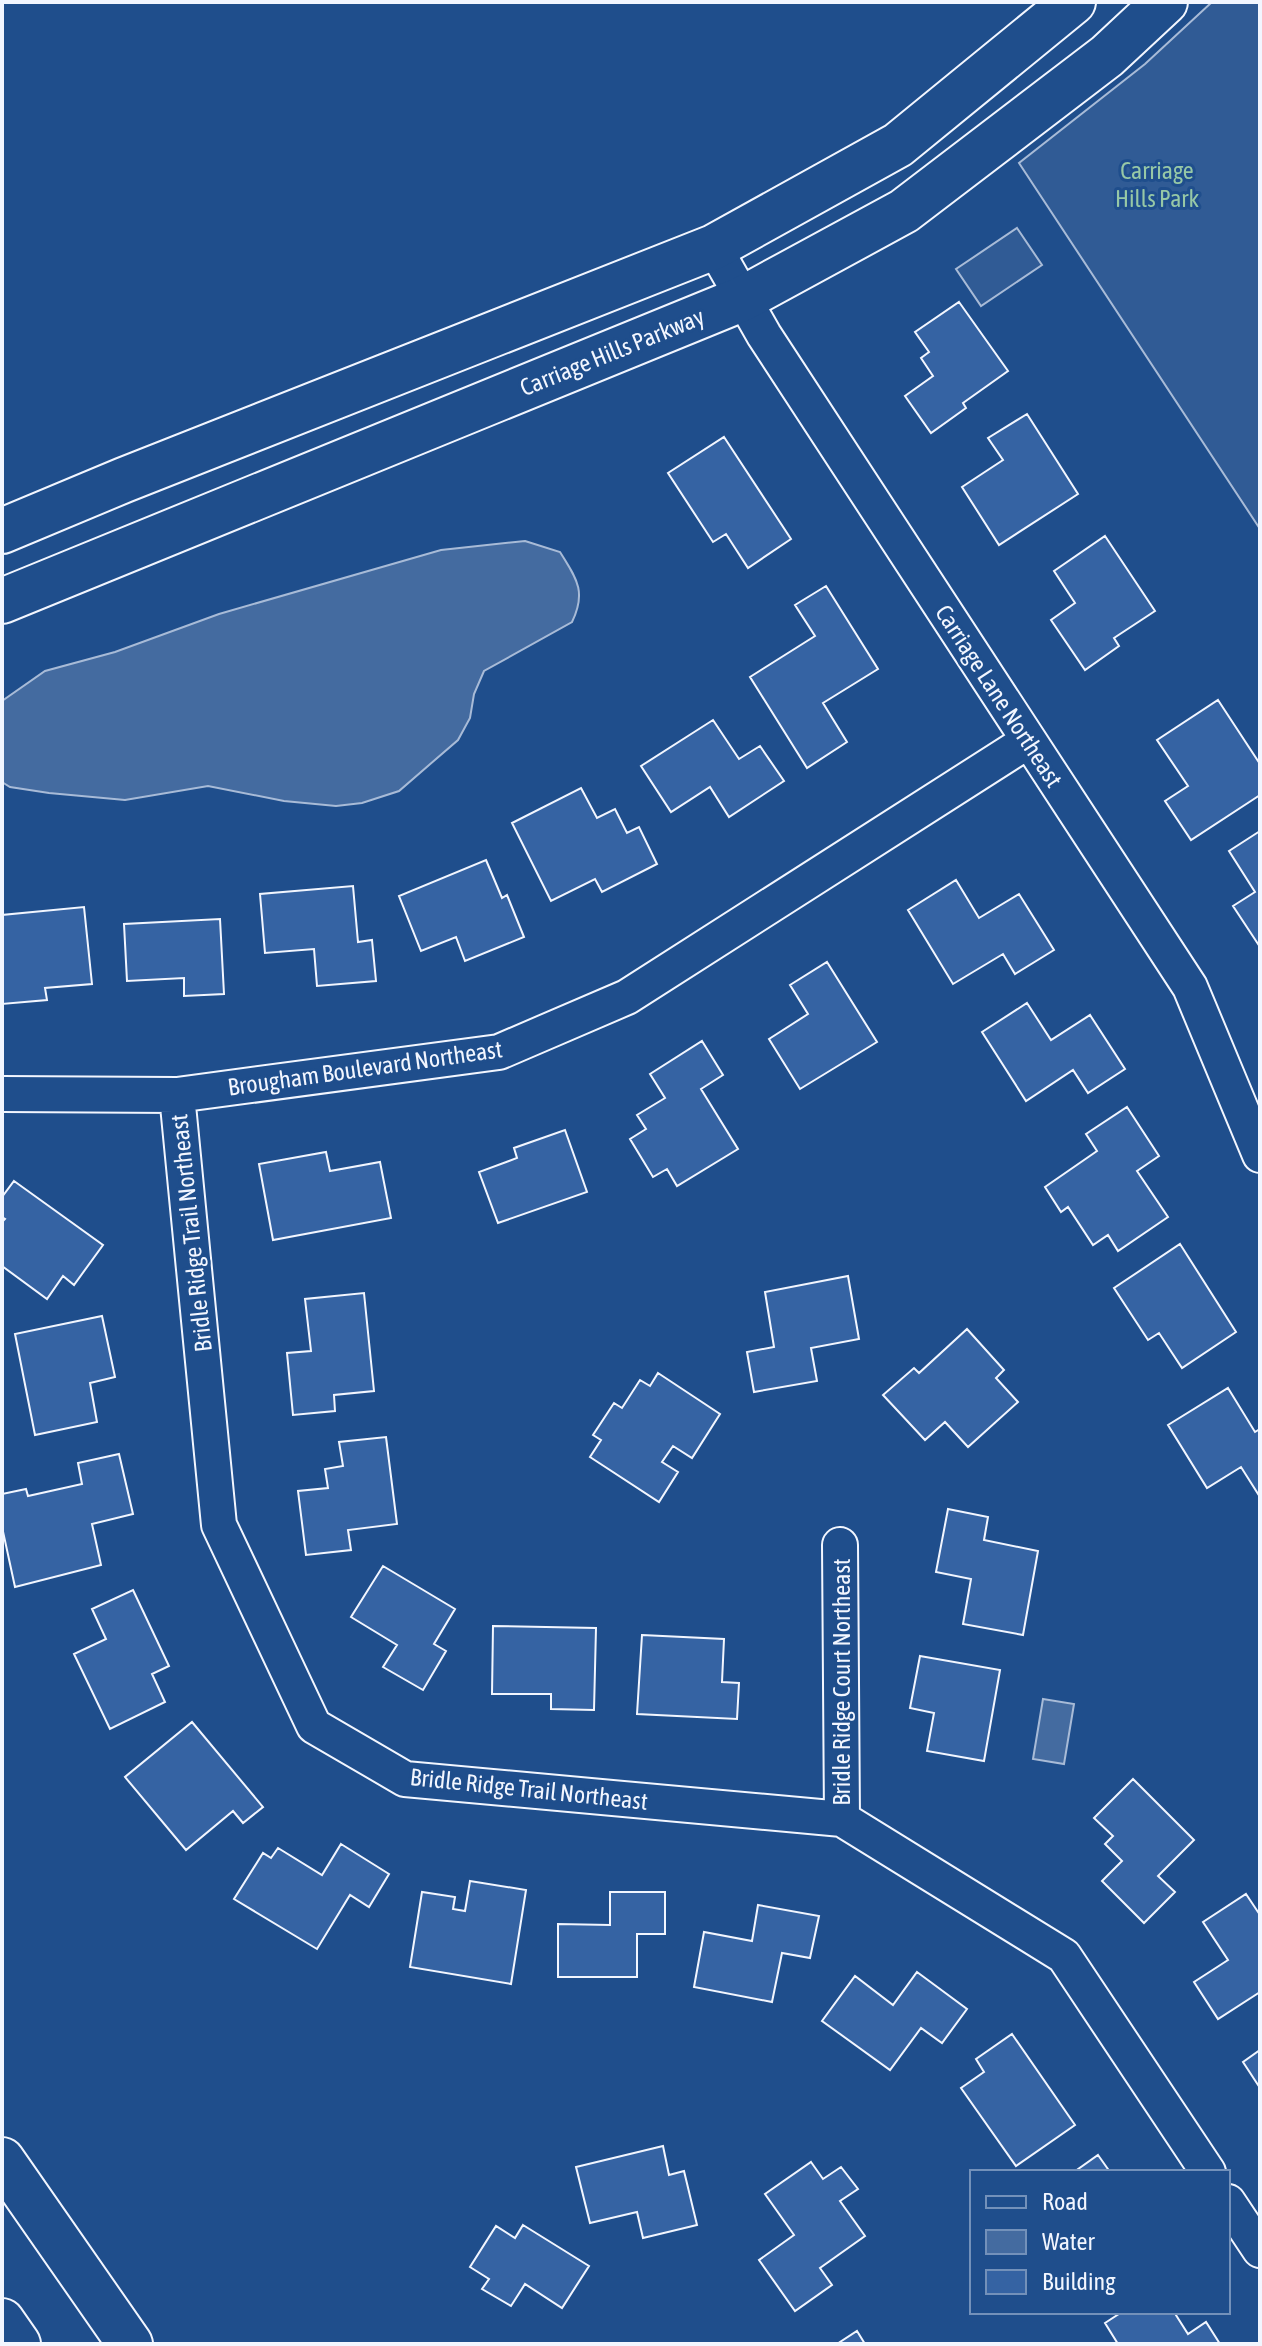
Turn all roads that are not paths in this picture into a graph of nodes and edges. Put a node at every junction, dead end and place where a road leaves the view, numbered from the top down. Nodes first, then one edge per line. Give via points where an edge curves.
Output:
1 (1073, 2) edge
2 (1165, 2) edge
3 (714, 247) junction
4 (742, 299) junction
5 (2, 531) edge
6 (2, 601) edge
7 (1028, 741) junction
8 (2, 1094) edge
9 (177, 1095) junction
10 (1260, 1155) edge
11 (840, 1545) dead end
12 (842, 1819) junction
13 (2, 2160) edge
14 (1207, 2170) edge
15 (1230, 2205) edge
16 (1260, 2250) edge
17 (2, 2321) edge
18 (18, 2344) edge
19 (130, 2344) edge

1 - 3 street via 898,145
2 - 4 street, Carriage Hills Parkway via 1107,56 904,211
3 - 4 street, Carriage Lane Northeast
3 - 5 street
4 - 6 street, Carriage Hills Parkway
4 - 7 street, Carriage Lane Northeast
7 - 9 street, Brougham Boulevard Northeast via 627,997 499,1052
7 - 10 street, Carriage Lane Northeast via 1190,987
8 - 9 street, Brougham Boulevard Northeast
9 - 12 street, Bridle Ridge Trail Northeast via 219,1525 314,1726 405,1779
11 - 12 street, Bridle Ridge Court Northeast
12 - 14 street, Bridle Ridge Trail Northeast via 1064,1956
13 - 19 street
15 - 16 street
17 - 18 street

